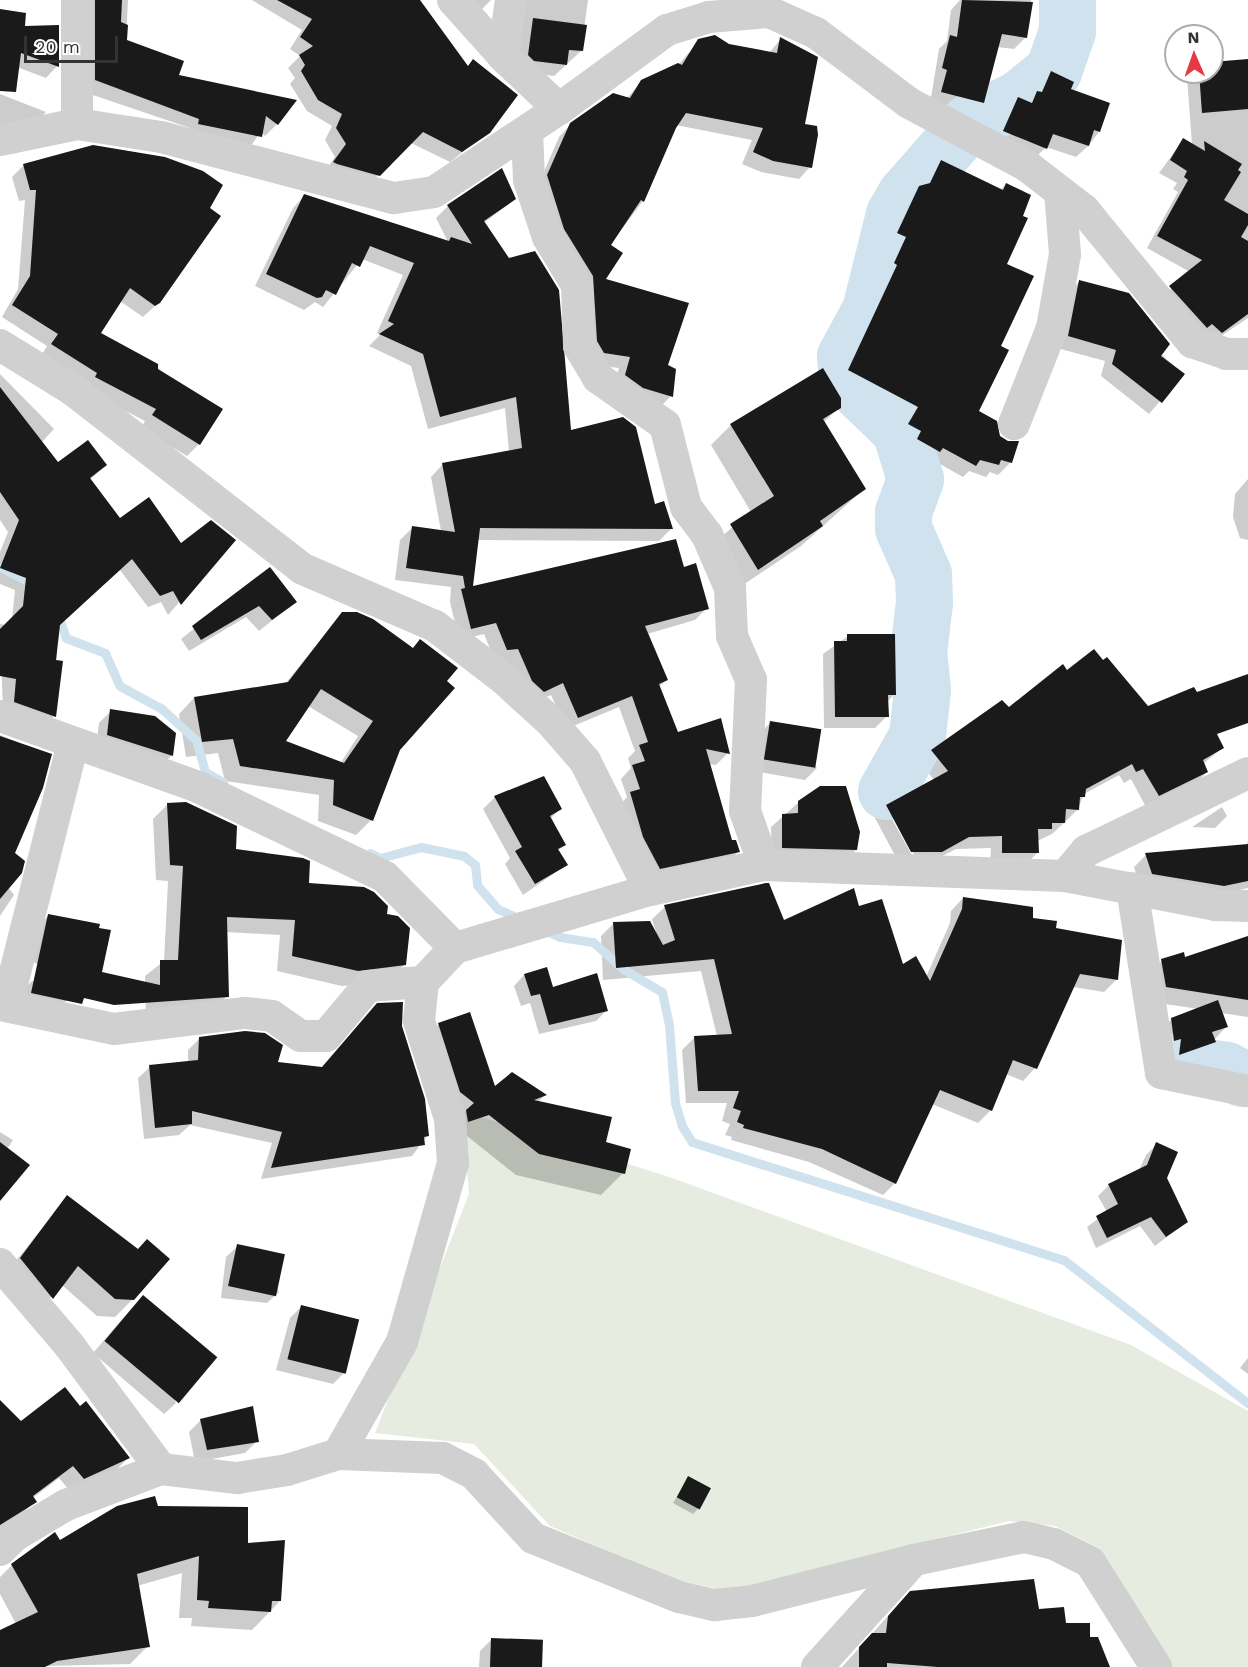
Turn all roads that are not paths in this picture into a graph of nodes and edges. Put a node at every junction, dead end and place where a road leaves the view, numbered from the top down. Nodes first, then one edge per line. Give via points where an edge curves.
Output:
1 (77, 0) edge
2 (453, 0) edge
3 (511, 0) edge
4 (503, 56) junction
5 (559, 109) junction
6 (77, 124) junction
7 (527, 131) junction
8 (0, 140) edge
9 (1060, 192) junction
10 (0, 345) edge
11 (1248, 354) edge
12 (1014, 424) dead end
13 (0, 716) edge
14 (73, 744) junction
15 (1248, 773) edge
16 (764, 865) junction
17 (1065, 876) junction
18 (1132, 888) junction
19 (650, 890) junction
20 (1248, 906) edge
21 (455, 948) junction
22 (423, 982) junction
23 (4, 1005) edge
24 (1248, 1091) edge
25 (0, 1264) edge
26 (338, 1454) junction
27 (161, 1469) junction
28 (0, 1550) edge
29 (914, 1560) junction
30 (817, 1667) edge
31 (1156, 1667) edge

1 - 6 street
2 - 4 street
3 - 4 street
4 - 5 street
5 - 7 street
5 - 9 street via 667,30 709,17 769,12 816,33 909,103 1027,166
6 - 7 street via 161,137 394,198 434,192
6 - 8 street
7 - 16 street via 530,180 548,237 577,285 579,346 598,378 665,425 686,507 707,535 730,588 732,636 751,680 746,811
9 - 11 street via 1084,210 1192,342 1226,354
9 - 12 street via 1065,254 1052,328
10 - 19 street via 73,390 303,569 435,626 505,680 551,722 585,761
13 - 14 street
14 - 21 street via 198,787 385,877
14 - 23 street
15 - 17 street via 1086,851
16 - 17 street
16 - 19 street
17 - 18 street
18 - 20 street via 1216,905
18 - 24 street via 1161,1073
19 - 21 street
21 - 22 street
22 - 23 street via 368,986 326,1036 301,1036 272,1016 244,1013 114,1029
22 - 26 street via 419,1021 450,1119 453,1162 402,1342
25 - 27 street via 69,1345
26 - 27 street via 287,1470 237,1478
26 - 29 street via 443,1458 474,1474 533,1538 679,1597 714,1605 752,1601
27 - 28 street via 66,1505 14,1536
29 - 30 street
29 - 31 street via 1024,1537 1054,1545 1090,1562

